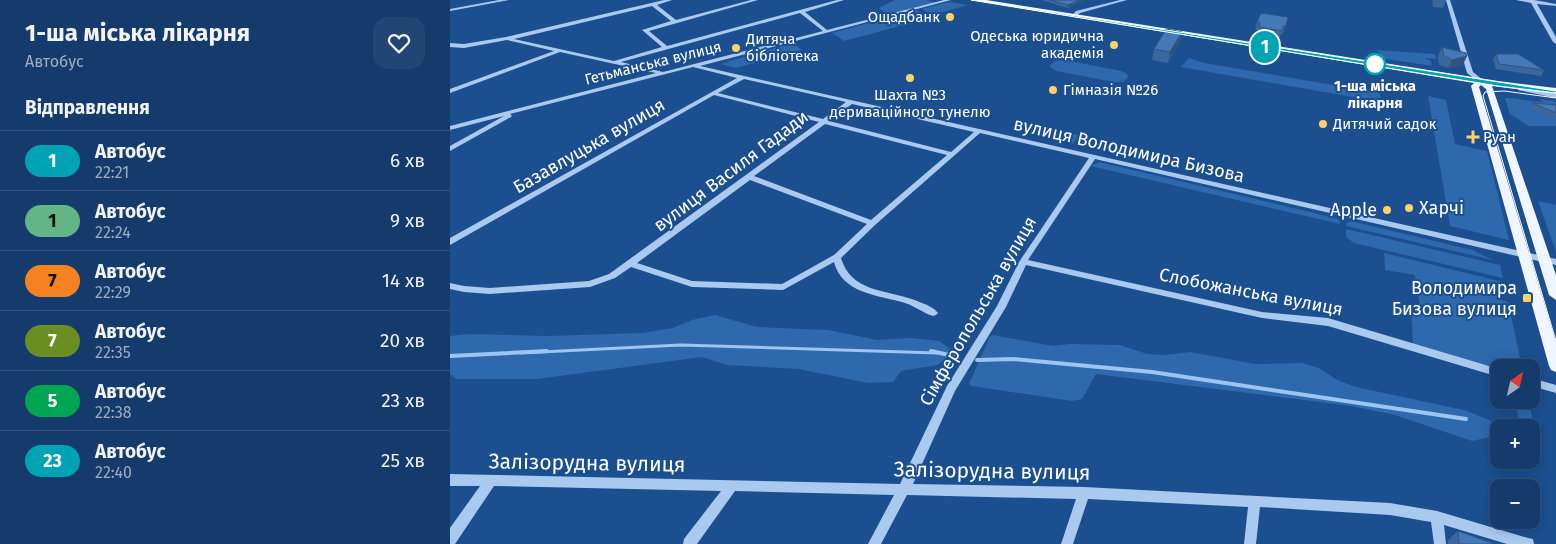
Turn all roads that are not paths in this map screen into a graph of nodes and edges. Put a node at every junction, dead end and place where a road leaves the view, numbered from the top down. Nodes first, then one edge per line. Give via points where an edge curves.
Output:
1 (468, 0) edge
2 (507, 0) edge
3 (670, 0) edge
4 (756, 0) edge
5 (842, 0) edge
6 (949, 0) edge
7 (974, 0) edge
8 (1125, 0) edge
9 (1448, 0) edge
10 (1518, 0) edge
11 (1532, 1) edge
12 (653, 4) junction
13 (1556, 5) edge
14 (472, 7) junction
15 (450, 10) edge
16 (802, 11) junction
17 (1073, 16) junction
18 (674, 21) junction
19 (828, 32) junction
20 (506, 39) junction
21 (1556, 42) edge
22 (452, 46) edge
23 (666, 48) junction
24 (561, 50) junction
25 (615, 62) junction
26 (694, 66) junction
27 (663, 73) junction
28 (743, 77) junction
29 (1481, 81) junction
30 (1498, 84) junction
31 (1556, 91) edge
32 (450, 92) edge
33 (713, 92) junction
34 (1556, 96) edge
35 (850, 102) junction
36 (518, 111) junction
37 (824, 120) junction
38 (450, 128) edge
39 (979, 131) junction
40 (450, 150) edge
41 (952, 154) junction
42 (1093, 157) junction
43 (747, 176) junction
44 (872, 223) junction
45 (450, 242) edge
46 (1524, 255) junction
47 (837, 257) junction
48 (1550, 261) edge
49 (1023, 262) junction
50 (630, 264) junction
51 (450, 286) edge
52 (1556, 295) edge
53 (933, 313) dead end
54 (1556, 366) edge
55 (1490, 370) edge
56 (1540, 385) edge
57 (951, 389) joint
58 (1556, 389) edge
59 (450, 480) edge
60 (491, 481) junction
61 (732, 486) junction
62 (904, 488) junction
63 (1084, 493) junction
64 (1255, 501) junction
65 (1437, 517) junction
66 (450, 539) edge
67 (689, 544) edge
68 (874, 544) edge
69 (1066, 544) edge
70 (1250, 544) edge
71 (1440, 544) edge
72 (1528, 544) edge

1 - 14 street
2 - 14 street
3 - 12 street
4 - 18 street
5 - 16 street
6 - 19 street, Гетьманська вулиця
7 - 17 main road
8 - 17 street
9 - 29 street via 1470,73
10 - 11 street
11 - 13 street
11 - 21 street
12 - 18 street
12 - 20 street
14 - 15 street
16 - 19 street
16 - 23 street
17 - 29 main road
18 - 23 street via 645,30
19 - 26 street, Гетьманська вулиця
20 - 22 street
20 - 24 street
23 - 25 street
24 - 25 street
24 - 32 street
25 - 27 street
26 - 27 street, Гетьманська вулиця
26 - 28 street, вулиця Володимира Бизова
27 - 36 street, Гетьманська вулиця
28 - 33 street, Базавлуцька вулиця
28 - 35 street, вулиця Володимира Бизова
29 - 30 main road
29 - 46 main road via 1474,86
29 - 48 main road via 1490,88
30 - 31 main road
30 - 34 street
33 - 37 street
33 - 45 street, Базавлуцька вулиця
35 - 37 street, вулиця Василя Гадади
35 - 39 street, вулиця Володимира Бизова
36 - 38 street, Гетьманська вулиця
36 - 40 street
37 - 41 street
37 - 43 street, вулиця Василя Гадади
39 - 41 street
39 - 42 street, вулиця Володимира Бизова
41 - 44 street
42 - 46 street, вулиця Володимира Бизова
42 - 49 street, Сімферопольська вулиця
43 - 44 street
43 - 50 street, вулиця Василя Гадади
44 - 47 street
46 - 48 street, вулиця Володимира Бизова
46 - 54 main road
47 - 50 street via 783,287 774,288 692,284
47 - 53 street via 844,277 858,288 917,304
48 - 52 main road
49 - 55 street, Слобожанська вулиця via 1262,315 1328,322
49 - 57 street, Сімферопольська вулиця via 987,331
50 - 51 street, вулиця Василя Гадади via 612,276 590,284 490,291
56 - 58 street
57 - 62 street, Сімферопольська вулиця
59 - 60 street, Залізорудна вулиця
60 - 61 street, Залізорудна вулиця
60 - 66 street
61 - 62 street, Залізорудна вулиця
61 - 67 street
62 - 63 street, Залізорудна вулиця
62 - 68 street
63 - 64 street, Залізорудна вулиця
63 - 69 street
64 - 65 street, Залізорудна вулиця via 1390,509
64 - 70 street
65 - 71 street
65 - 72 street, Залізорудна вулиця

